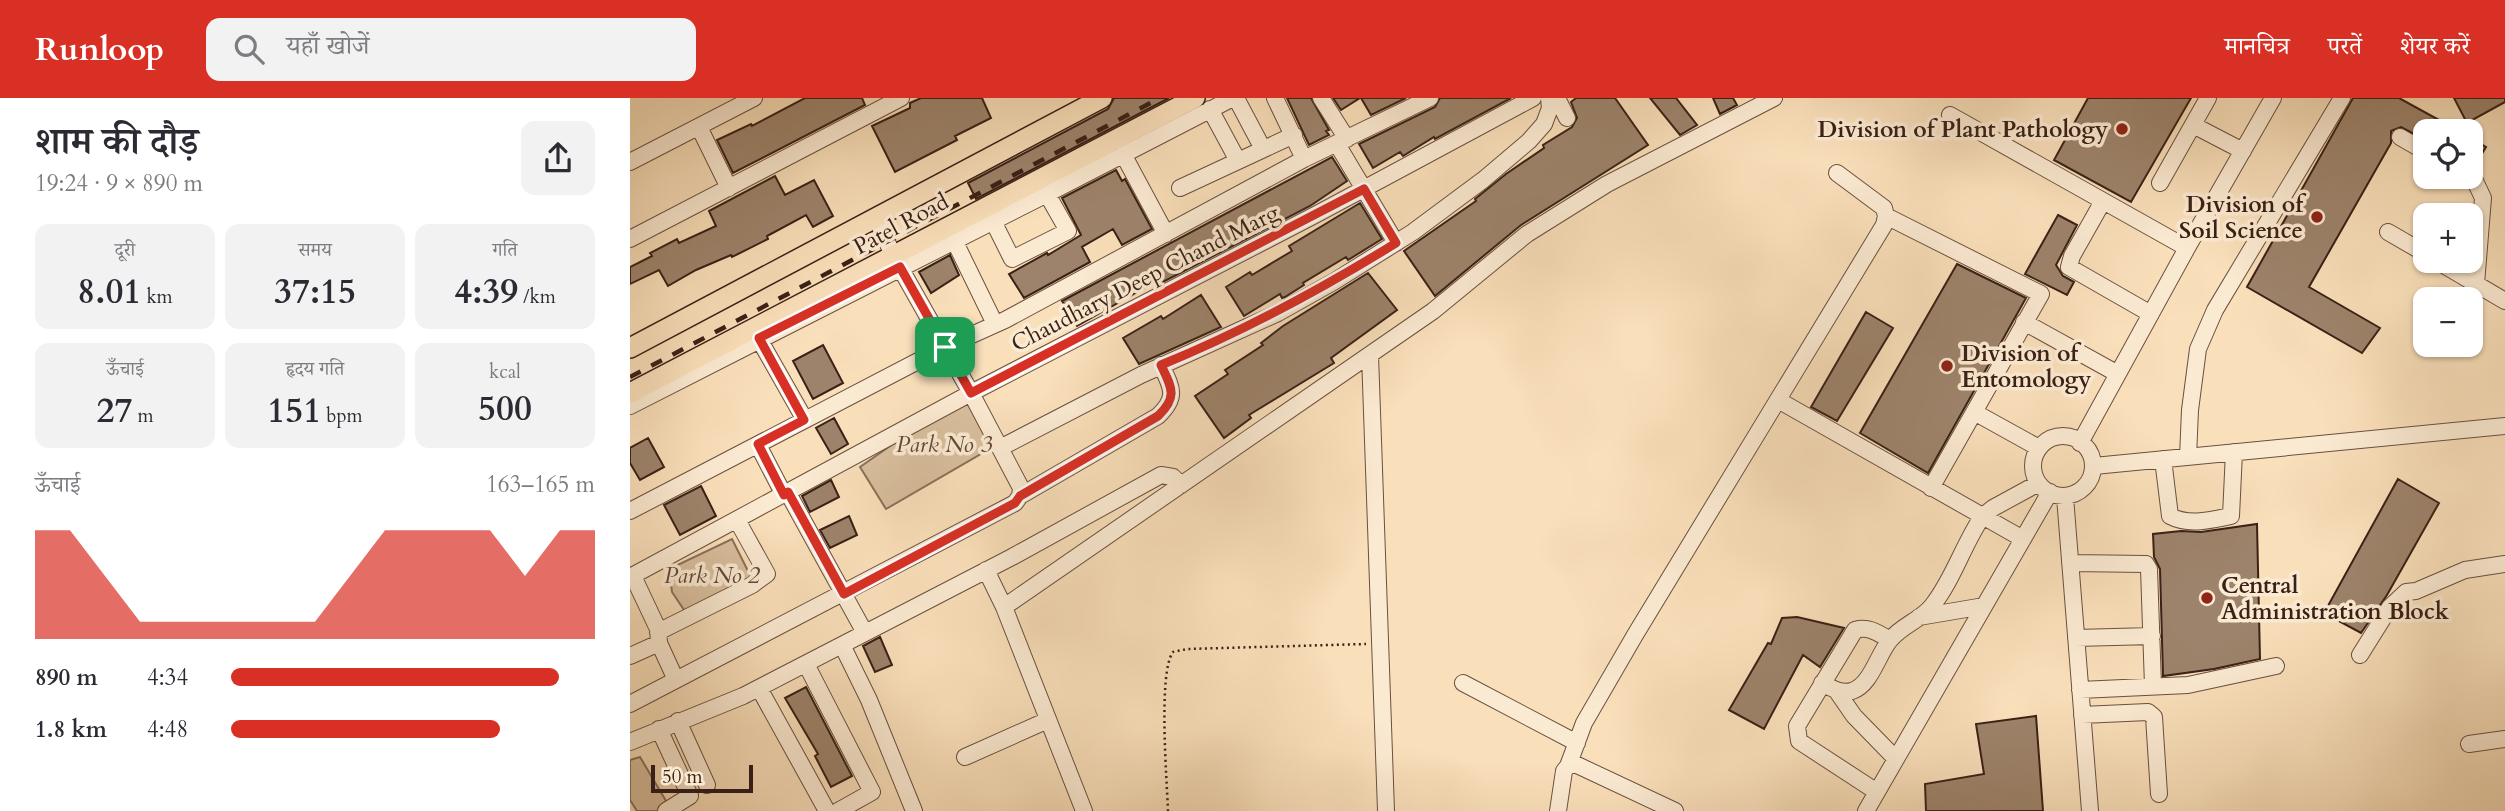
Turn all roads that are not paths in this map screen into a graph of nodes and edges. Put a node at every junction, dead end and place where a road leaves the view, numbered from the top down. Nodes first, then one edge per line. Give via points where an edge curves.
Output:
1 (754, 98) edge
2 (901, 98) edge
3 (1102, 98) edge
4 (1235, 98) edge
5 (1275, 98) edge
6 (1321, 98) edge
7 (1430, 98) edge
8 (1534, 98) edge
9 (1549, 98) edge
10 (1557, 98) edge
11 (1774, 98) edge
12 (2208, 98) edge
13 (2273, 98) edge
14 (2342, 98) edge
15 (1202, 103) edge
16 (1950, 115) dead end
17 (1567, 118) dead end
18 (2193, 125) junction
19 (699, 127) junction
20 (1294, 135) junction
21 (2399, 137) dead end
22 (1342, 141) junction
23 (2413, 145) edge
24 (1263, 149) junction
25 (2243, 151) junction
26 (1123, 154) junction
27 (1304, 159) junction
28 (1238, 161) junction
29 (630, 162) edge
30 (1837, 173) dead end
31 (2160, 183) dead end
32 (729, 188) junction
33 (1180, 188) dead end
34 (1364, 189) junction
35 (2479, 189) edge
36 (1047, 194) junction
37 (2103, 201) junction
38 (1886, 216) junction
39 (876, 218) junction
40 (993, 221) junction
41 (2388, 232) dead end
42 (1166, 234) junction
43 (630, 239) edge
44 (954, 240) junction
45 (1396, 243) junction
46 (2413, 246) edge
47 (2187, 247) junction
48 (897, 261) junction
49 (2457, 273) edge
50 (2476, 284) junction
51 (2505, 301) edge
52 (2151, 314) junction
53 (2024, 323) junction
54 (995, 324) junction
55 (759, 338) junction
56 (945, 347) junction
57 (630, 348) edge
58 (1370, 355) junction
59 (1161, 365) junction
60 (2118, 374) junction
61 (630, 393) edge
62 (971, 393) junction
63 (1778, 400) junction
64 (630, 406) edge
65 (1973, 412) junction
66 (804, 420) junction
67 (2505, 426) edge
68 (2080, 443) junction
69 (758, 444) junction
70 (1000, 448) junction
71 (2039, 448) junction
72 (2234, 452) junction
73 (2188, 457) junction
74 (2163, 459) junction
75 (2094, 466) junction
76 (1181, 485) junction
77 (1931, 488) junction
78 (2051, 491) junction
79 (786, 494) junction
80 (1020, 496) junction
81 (630, 511) edge
82 (1982, 517) junction
83 (737, 520) junction
84 (2023, 539) junction
85 (2070, 563) junction
86 (2505, 564) edge
87 (986, 570) junction
88 (631, 576) edge
89 (844, 594) junction
90 (1004, 607) junction
91 (1984, 607) junction
92 (1916, 618) junction
93 (864, 633) junction
94 (2151, 636) junction
95 (658, 638) junction
96 (2076, 638) junction
97 (1889, 640) junction
98 (842, 645) junction
99 (2360, 655) dead end
100 (630, 656) edge
101 (806, 664) junction
102 (2276, 666) dead end
103 (676, 680) junction
104 (1463, 683) dead end
105 (1829, 686) junction
106 (2153, 687) junction
107 (760, 688) junction
108 (2080, 690) junction
109 (630, 704) edge
110 (2082, 715) junction
111 (1048, 720) junction
112 (678, 721) junction
113 (659, 729) junction
114 (2505, 739) edge
115 (630, 742) edge
116 (1577, 743) junction
117 (2469, 744) dead end
118 (965, 757) dead end
119 (1896, 759) junction
120 (1568, 766) junction
121 (707, 785) dead end
122 (1877, 792) junction
123 (2159, 794) dead end
124 (666, 811) edge
125 (827, 811) edge
126 (838, 811) edge
127 (914, 811) edge
128 (1084, 811) edge
129 (1386, 811) edge
130 (1558, 811) edge
131 (1675, 811) edge
132 (1866, 811) edge
133 (2090, 811) edge

1 - 19 street
2 - 32 street
3 - 39 main road, Patel Road
4 - 15 street
4 - 24 street
5 - 20 street
6 - 22 street
7 - 22 street
8 - 34 street, Chaudhary Deep Chand Marg
9 - 45 street via 1544,124 1529,141
10 - 17 street
11 - 58 street via 1607,184 1527,233 1433,311
12 - 18 street
13 - 25 street
14 - 73 street via 2215,310 2198,349
15 - 26 street
15 - 28 street
15 - 48 main road, Patel Road
16 - 37 street
18 - 25 street
18 - 31 street
19 - 29 street
19 - 32 street
20 - 24 street
20 - 27 street
21 - 23 street
22 - 27 street
22 - 34 street
24 - 28 street
25 - 47 street
26 - 36 street
26 - 42 street
27 - 42 street
28 - 33 street
30 - 38 street via 1884,208
32 - 43 street
34 - 45 street
34 - 62 street, Chaudhary Deep Chand Marg
35 - 50 street via 2483,198
36 - 40 street
36 - 40 street via 1068,231 1012,259
37 - 47 street
37 - 52 street via 2069,267
38 - 53 street via 2041,294
38 - 63 street
39 - 48 street
39 - 57 main road, Patel Road
40 - 44 street
41 - 46 street
42 - 54 street
44 - 48 street
44 - 54 street
45 - 59 street via 1278,313
47 - 52 street
48 - 55 street
48 - 56 street
48 - 61 main road, Patel Road
49 - 50 street
50 - 51 street
52 - 60 street
53 - 60 street
53 - 65 street
54 - 56 street
55 - 64 street
55 - 66 street
56 - 62 street
56 - 66 street
58 - 76 street
58 - 129 street
59 - 70 street
59 - 80 street via 1171,384 1168,407
60 - 68 street
62 - 70 street
62 - 79 street, Chaudhary Deep Chand Marg
63 - 77 street
63 - 116 street via 1635,635
65 - 71 street
65 - 77 street
66 - 69 street
67 - 72 street
68 - 71 street via 2073,437 2054,437
68 - 75 street via 2088,448
69 - 79 street
69 - 81 street
70 - 80 street via 1021,488
71 - 78 street via 2032,466
72 - 73 street
72 - 74 street via 2231,516 2200,522 2170,516
73 - 74 street
74 - 75 street
75 - 78 street via 2090,481 2080,492
76 - 87 street via 1173,477 1161,475
76 - 90 street
77 - 82 street
78 - 82 street via 1993,508
78 - 84 street
78 - 85 street
79 - 83 street, Chaudhary Deep Chand Marg
79 - 89 street
80 - 89 street via 1015,503
82 - 84 street
82 - 92 street via 1938,598
83 - 88 street, Chaudhary Deep Chand Marg
83 - 95 street via 767,574
84 - 91 street
85 - 94 street via 2146,564
85 - 96 street
86 - 99 street via 2465,570 2406,592 2390,607
87 - 90 street
87 - 93 street
88 - 95 street
89 - 93 street
89 - 103 street
90 - 111 street
91 - 92 street
91 - 119 street
92 - 97 street
93 - 98 street
94 - 96 street
94 - 106 street
95 - 100 street
95 - 103 street
96 - 108 street
97 - 105 street via 1856,690
97 - 105 street via 1870,629 1855,630
98 - 101 street
98 - 127 street
101 - 107 street
101 - 126 street via 872,792
102 - 106 street via 2188,685
103 - 109 street
104 - 116 street
105 - 119 street
105 - 122 street via 1797,726 1799,741
106 - 108 street
107 - 112 street
107 - 125 street
108 - 110 street
110 - 123 street via 2148,712 2154,717
110 - 133 street
111 - 118 street
111 - 128 street
112 - 113 street
112 - 121 street
113 - 115 street
113 - 124 street via 690,796
114 - 117 street
116 - 120 street
119 - 122 street
120 - 130 street
120 - 131 street via 1575,764
122 - 132 street

